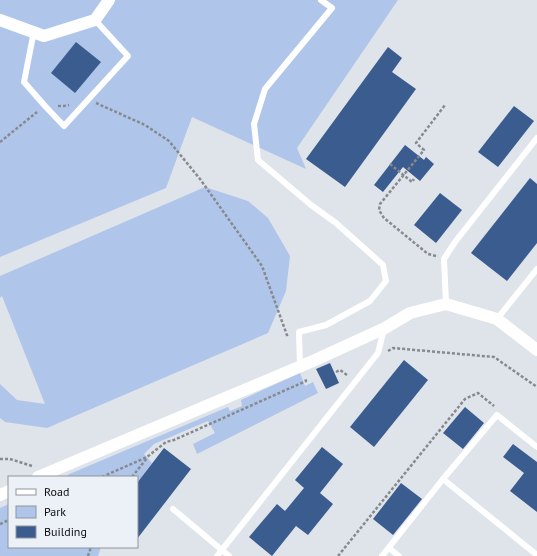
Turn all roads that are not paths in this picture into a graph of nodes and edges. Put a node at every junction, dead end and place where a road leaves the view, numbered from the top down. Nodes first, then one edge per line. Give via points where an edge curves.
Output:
1 (109, 0) edge
2 (321, 0) edge
3 (0, 20) edge
4 (95, 20) junction
5 (34, 32) junction
6 (537, 138) edge
7 (537, 268) edge
8 (446, 304) junction
9 (497, 319) junction
10 (385, 328) junction
11 (537, 350) edge
12 (300, 366) junction
13 (537, 447) edge
14 (40, 476) edge
15 (443, 479) junction
16 (173, 509) dead end
17 (389, 548) junction
18 (222, 550) junction
19 (537, 555) edge
20 (217, 556) edge
21 (229, 556) edge
22 (382, 556) edge
23 (399, 556) edge

1 - 4 street
2 - 12 lane via 332,8 265,89 254,124 258,160 383,265 386,281 370,301 326,325 299,332
3 - 5 street
4 - 5 street via 44,36
4 - 5 lane via 128,56 64,126 24,82
6 - 8 lane via 444,259
7 - 9 lane
8 - 9 street
8 - 10 street via 410,313
9 - 11 street
10 - 12 street
10 - 18 lane via 378,353
12 - 14 street
13 - 15 lane via 498,415
15 - 17 lane
15 - 19 lane
16 - 18 lane
17 - 22 lane
17 - 23 lane
18 - 20 lane
18 - 21 lane

